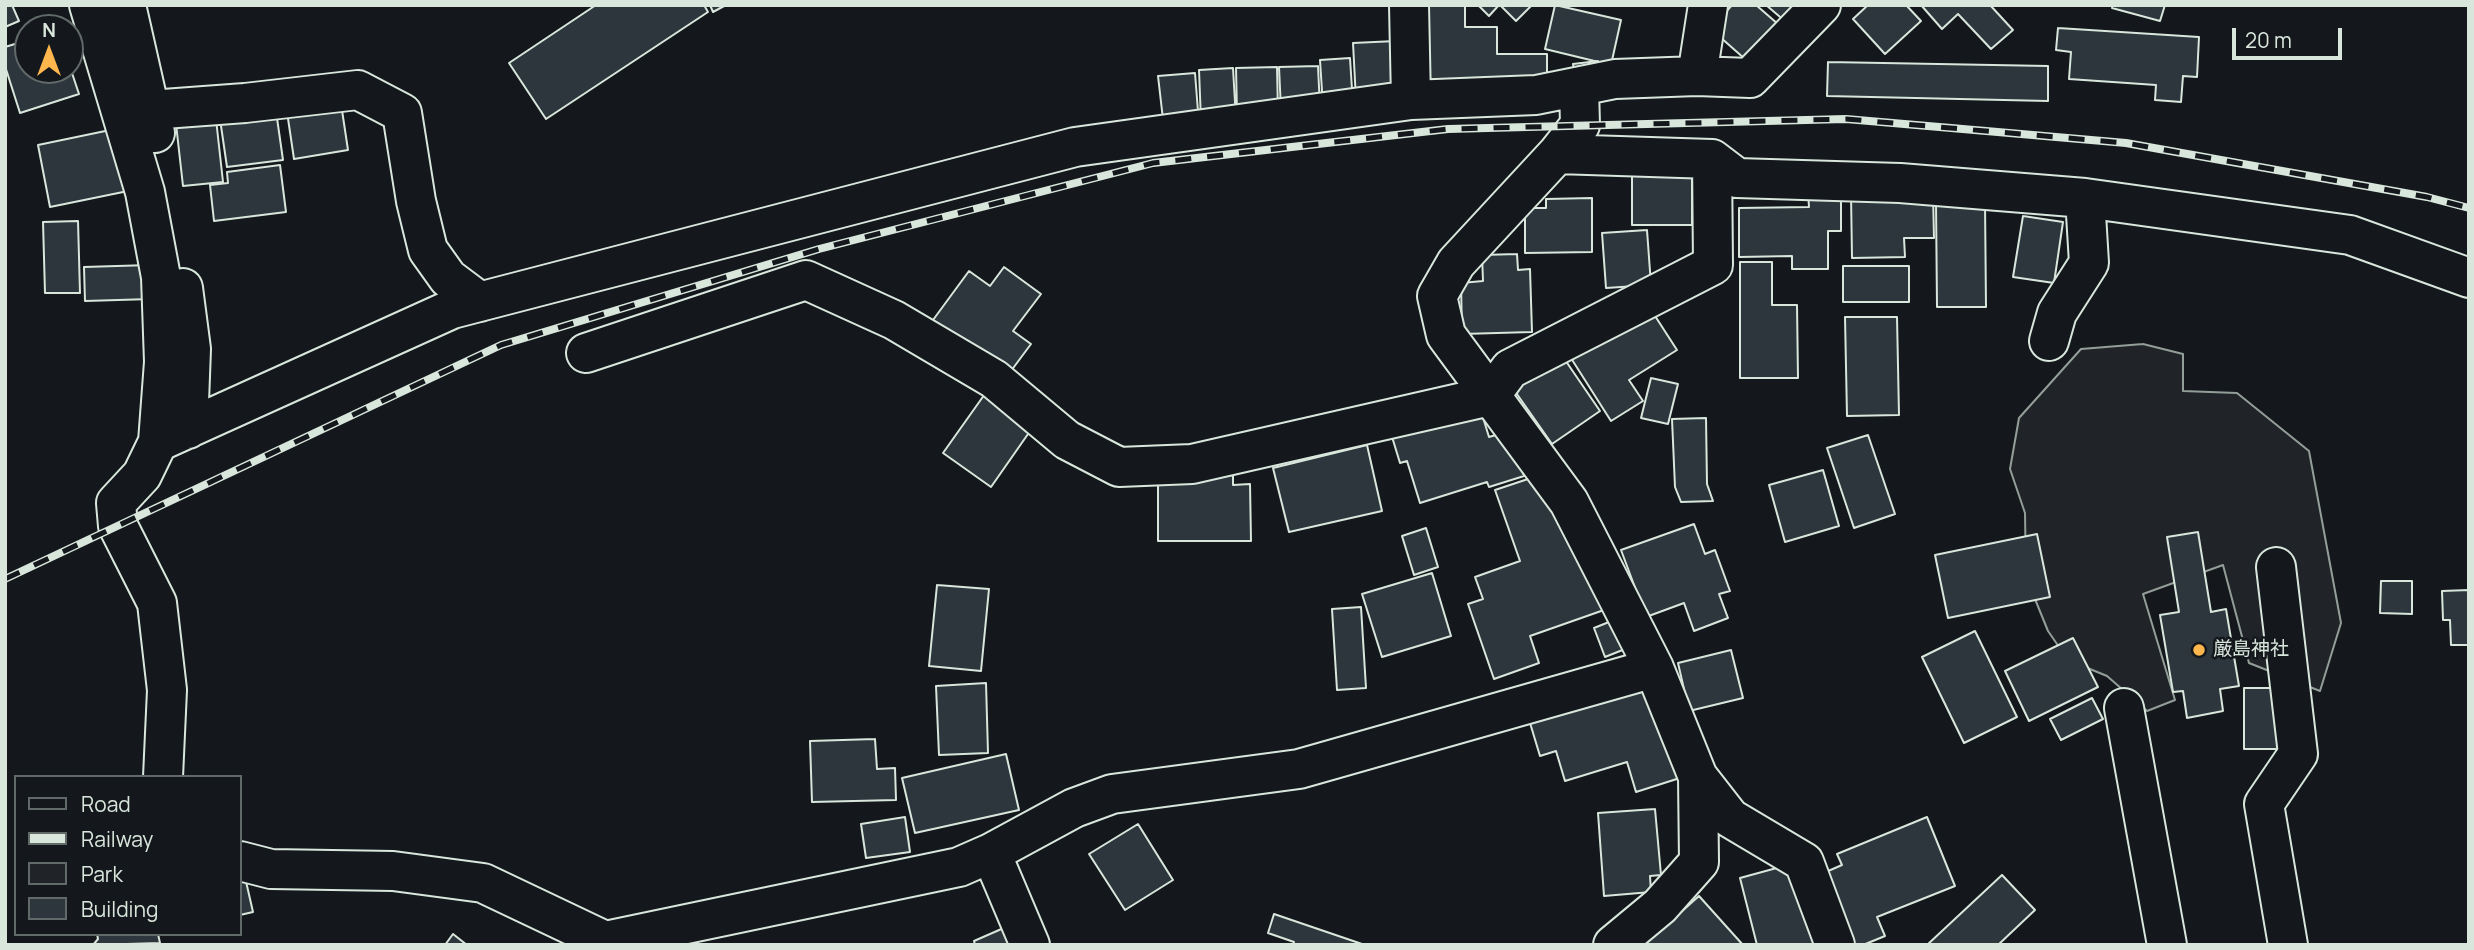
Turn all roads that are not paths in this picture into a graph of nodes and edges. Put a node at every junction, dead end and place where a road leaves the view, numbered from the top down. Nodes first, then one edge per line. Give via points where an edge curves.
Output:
1 (89, 5) edge
2 (126, 5) edge
3 (1409, 5) edge
4 (1709, 5) edge
5 (1821, 5) edge
6 (1697, 76) junction
7 (1579, 87) junction
8 (1410, 100) junction
9 (150, 110) junction
10 (1557, 154) junction
11 (1712, 159) junction
12 (2085, 198) junction
13 (2469, 278) edge
14 (480, 302) junction
15 (2049, 341) dead end
16 (586, 353) dead end
17 (1490, 396) junction
18 (173, 436) junction
19 (2276, 567) dead end
20 (1654, 668) junction
21 (2124, 708) dead end
22 (163, 775) edge
23 (1698, 777) junction
24 (991, 853) junction
25 (242, 861) edge
26 (606, 943) edge
27 (1030, 945) edge
28 (1613, 945) edge
29 (1835, 945) edge
30 (2167, 945) edge
31 (2288, 945) edge

1 - 18 street via 145,191 161,277
2 - 9 street
3 - 8 street
4 - 6 street
5 - 6 street via 1750,78
6 - 7 street via 1615,79
7 - 8 street via 1536,95
7 - 10 street via 1580,125
8 - 14 street via 1075,147
9 - 14 street via 358,90 402,113 428,250 447,278
9 - 18 street via 176,230 191,349
10 - 11 street
10 - 17 street via 1456,263 1437,296 1446,335
11 - 12 street via 1738,178 1900,183
11 - 17 street via 1713,265 1510,369
12 - 13 street via 2350,235
12 - 15 street via 2089,263 2057,313
14 - 18 street via 452,309
16 - 17 street via 806,280 894,320 994,379 1067,440 1119,467 1192,464
17 - 20 street via 1569,502
18 - 22 street via 117,503 118,526 157,603 167,690
19 - 31 street via 2298,754 2264,804
20 - 23 street
20 - 24 street via 1299,769 1112,794 1074,808
21 - 30 street
23 - 28 street via 1699,862 1660,905
23 - 29 street via 1730,818 1804,862
24 - 26 street via 959,867
24 - 27 street
25 - 26 street via 271,869 393,871 483,883

